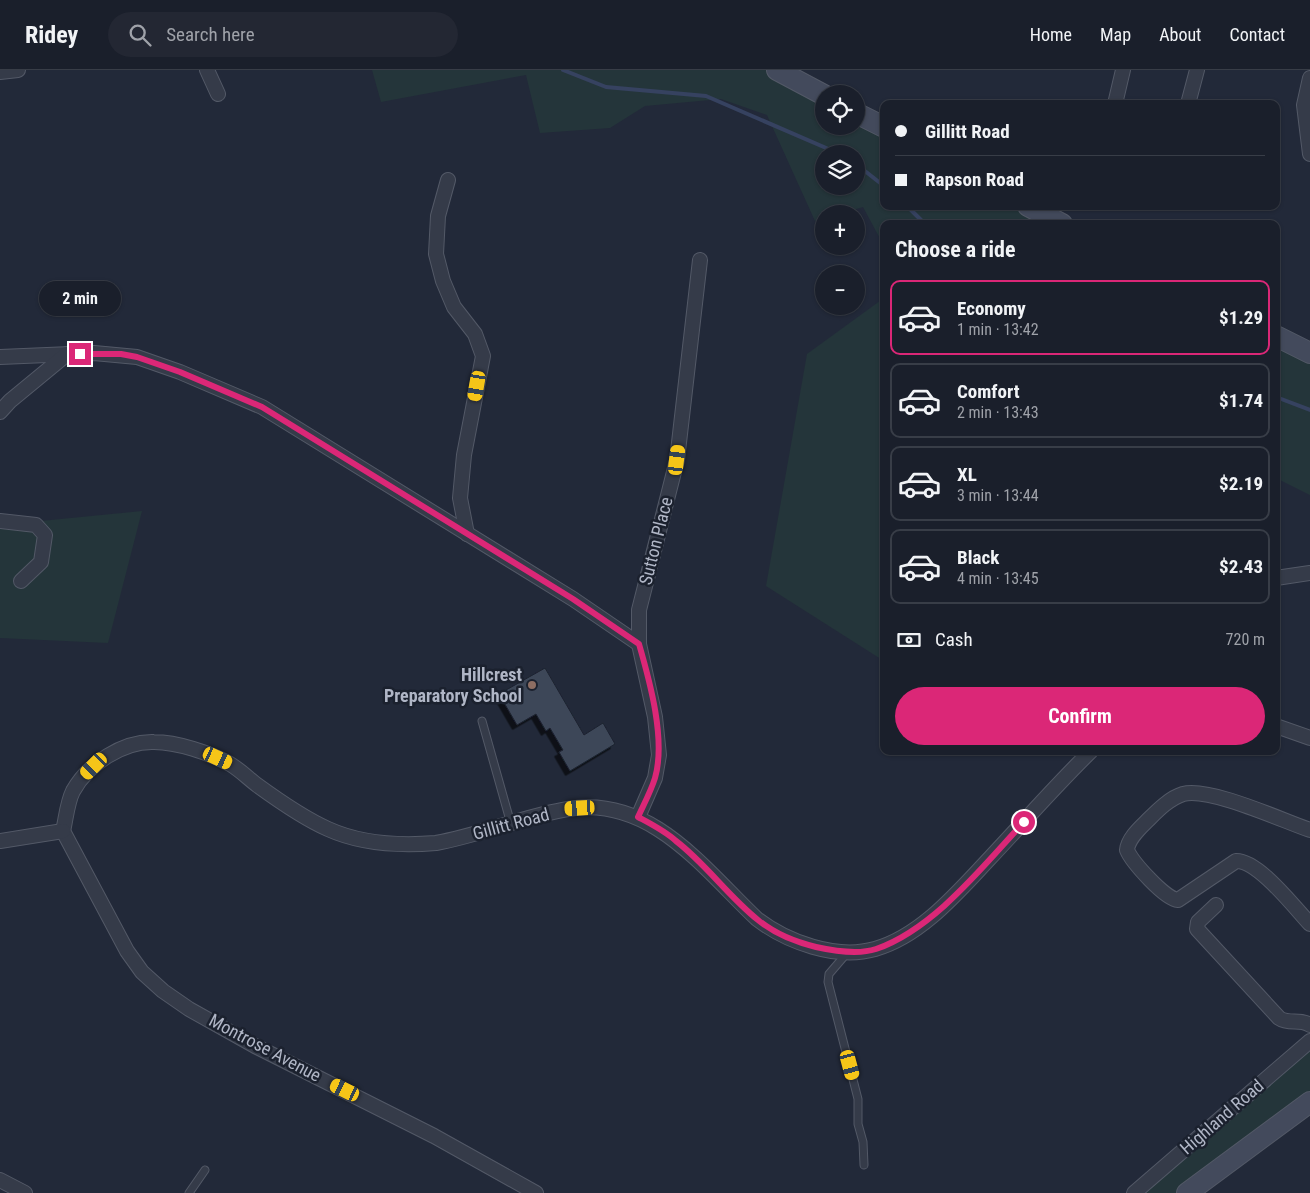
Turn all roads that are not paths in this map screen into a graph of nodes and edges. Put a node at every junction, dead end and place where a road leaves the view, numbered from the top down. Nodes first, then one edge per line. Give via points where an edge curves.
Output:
1 (18, 70) edge
2 (207, 70) edge
3 (777, 70) edge
4 (1123, 70) edge
5 (1197, 70) edge
6 (0, 72) edge
7 (1310, 78) edge
8 (815, 90) edge
9 (218, 94) dead end
10 (1116, 100) edge
11 (1189, 100) edge
12 (865, 117) edge
13 (880, 125) edge
14 (1310, 154) edge
15 (448, 180) dead end
16 (1036, 210) edge
17 (1054, 220) edge
18 (700, 260) dead end
19 (1280, 338) edge
20 (67, 354) junction
21 (1310, 354) edge
22 (0, 357) edge
23 (0, 412) edge
24 (0, 521) edge
25 (467, 534) junction
26 (1310, 573) edge
27 (1280, 577) edge
28 (21, 582) dead end
29 (639, 644) junction
30 (482, 720) dead end
31 (1280, 727) edge
32 (1310, 738) edge
33 (1087, 755) edge
34 (638, 817) junction
35 (511, 824) junction
36 (1310, 830) edge
37 (63, 831) junction
38 (0, 841) edge
39 (1216, 905) dead end
40 (1310, 924) edge
41 (849, 951) junction
42 (1310, 1025) edge
43 (1310, 1041) edge
44 (1310, 1102) edge
45 (864, 1165) dead end
46 (206, 1170) dead end
47 (0, 1180) edge
48 (25, 1193) edge
49 (189, 1193) edge
50 (536, 1193) edge
51 (1134, 1193) edge
52 (1187, 1193) edge

1 - 6 street
2 - 9 street
3 - 8 main road
4 - 10 street
5 - 11 street
7 - 14 street via 1304,105
12 - 13 main road
15 - 25 street via 438,216 436,254 454,307 475,334 483,356 464,455 460,498
16 - 17 main road
18 - 29 street, Sutton Place via 677,460 639,610
19 - 21 main road
20 - 22 street
20 - 23 street
20 - 25 street via 137,357 262,407
24 - 28 street via 36,525 45,535 41,562
25 - 29 street
26 - 27 street
29 - 34 street, Sutton Place via 655,717 658,755 655,778
30 - 35 lane
31 - 32 street
33 - 41 street, Gillitt Road via 925,922 902,938 874,949
34 - 35 street, Gillitt Road via 607,809 576,808
34 - 41 street, Gillitt Road via 676,841 770,929 803,944
35 - 37 street, Gillitt Road via 436,843 362,840 334,832 304,816 231,765 204,752 154,742 119,750 94,766 73,792
36 - 40 street via 1216,797 1189,793 1175,798 1150,818 1129,842 1128,850 1174,900 1189,894 1236,862 1245,862 1267,879
37 - 38 street
37 - 50 street, Montrose Avenue via 127,951 142,972 163,991 255,1046 434,1136
39 - 42 street via 1198,922 1198,929 1279,1018 1286,1023 1304,1021
41 - 45 lane via 828,974 828,982 858,1099
43 - 51 street, Highland Road
44 - 52 main road
46 - 49 lane
47 - 48 street

